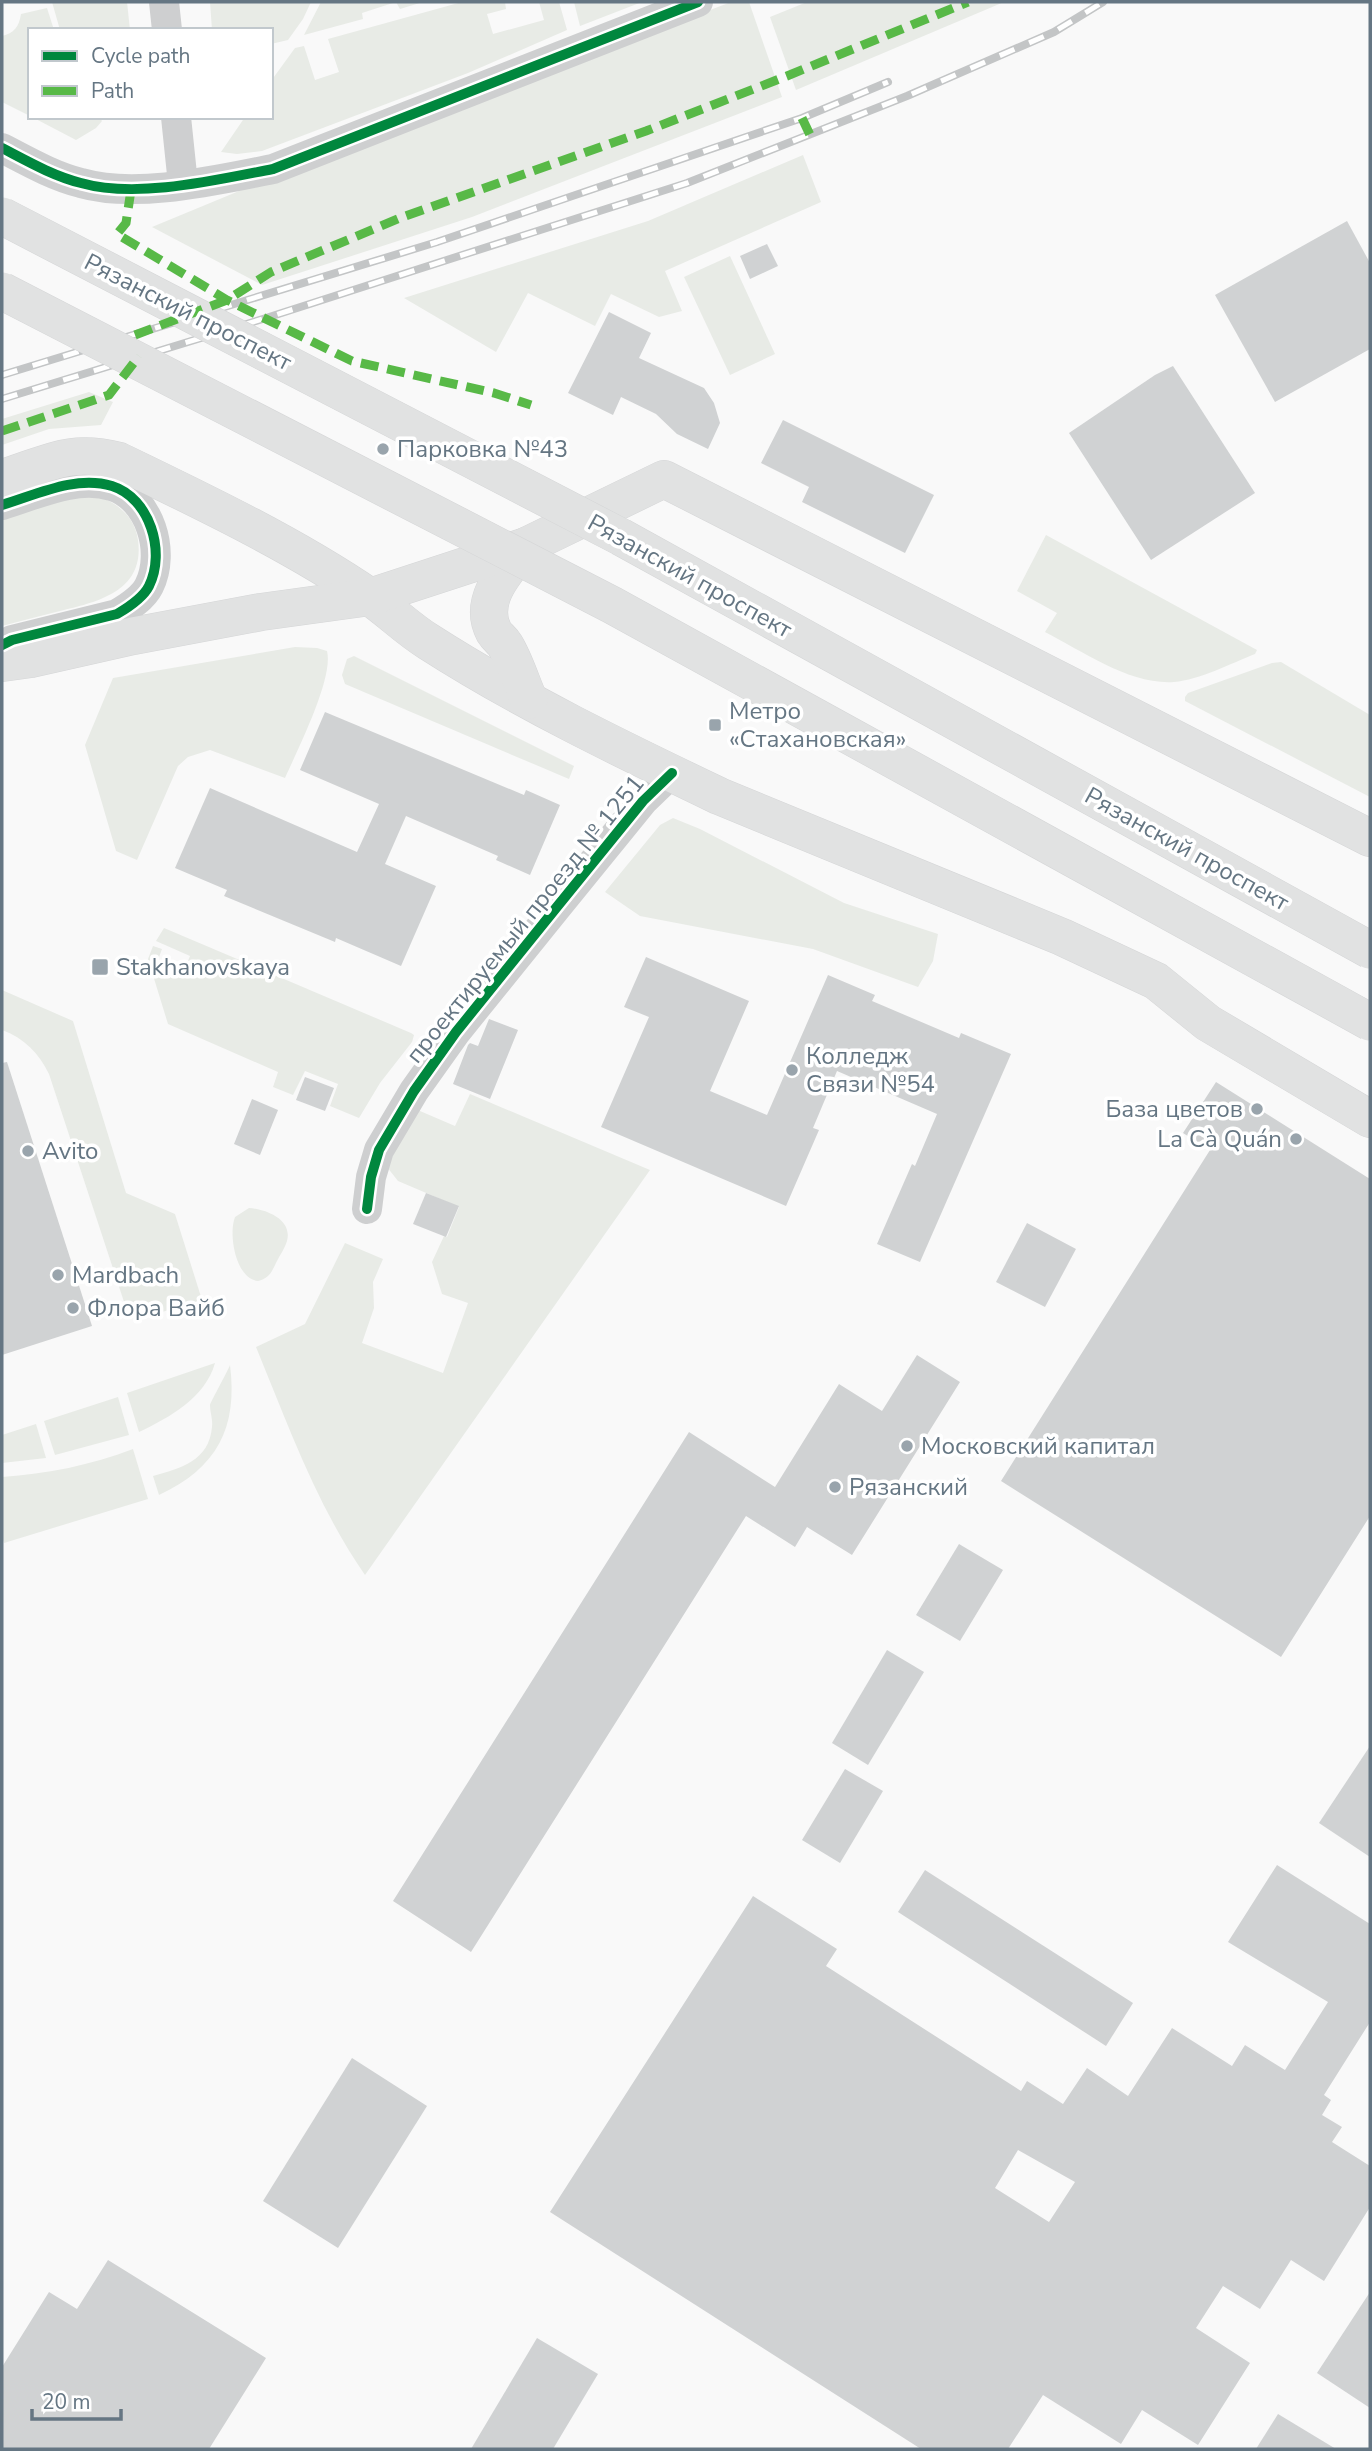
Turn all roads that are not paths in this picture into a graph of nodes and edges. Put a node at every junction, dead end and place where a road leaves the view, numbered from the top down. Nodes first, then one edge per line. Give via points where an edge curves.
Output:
1 (164, 2) edge
2 (698, 2) edge
3 (167, 28) edge
4 (176, 119) edge
5 (2, 148) edge
6 (183, 184) junction
7 (2, 216) edge
8 (2, 292) edge
9 (2, 478) edge
10 (2, 505) edge
11 (526, 546) junction
12 (370, 597) junction
13 (2, 645) edge
14 (2, 663) edge
15 (529, 700) junction
16 (672, 773) junction
17 (1370, 838) edge
18 (1370, 950) edge
19 (1370, 1022) edge
20 (1370, 1119) edge
21 (367, 1209) dead end

1 - 3 street
2 - 6 street via 273,169
4 - 6 street
5 - 6 street via 82,184 131,190
7 - 18 main road, Рязанский проспект, bridge via 621,537
8 - 19 main road, bridge via 612,605
9 - 12 main road via 73,455 119,461 272,539
10 - 13 street via 71,484 111,486 126,493 148,518 155,563 148,588 117,614
11 - 12 main road
11 - 15 main road via 497,581 489,606 494,633 505,645
11 - 17 main road via 664,479
12 - 14 main road via 248,615
12 - 15 main road via 427,641
15 - 16 main road
16 - 20 main road via 1156,981 1208,1023
16 - 21 street, проектируемый проезд № 1251 via 643,801 565,897 414,1091 379,1150

